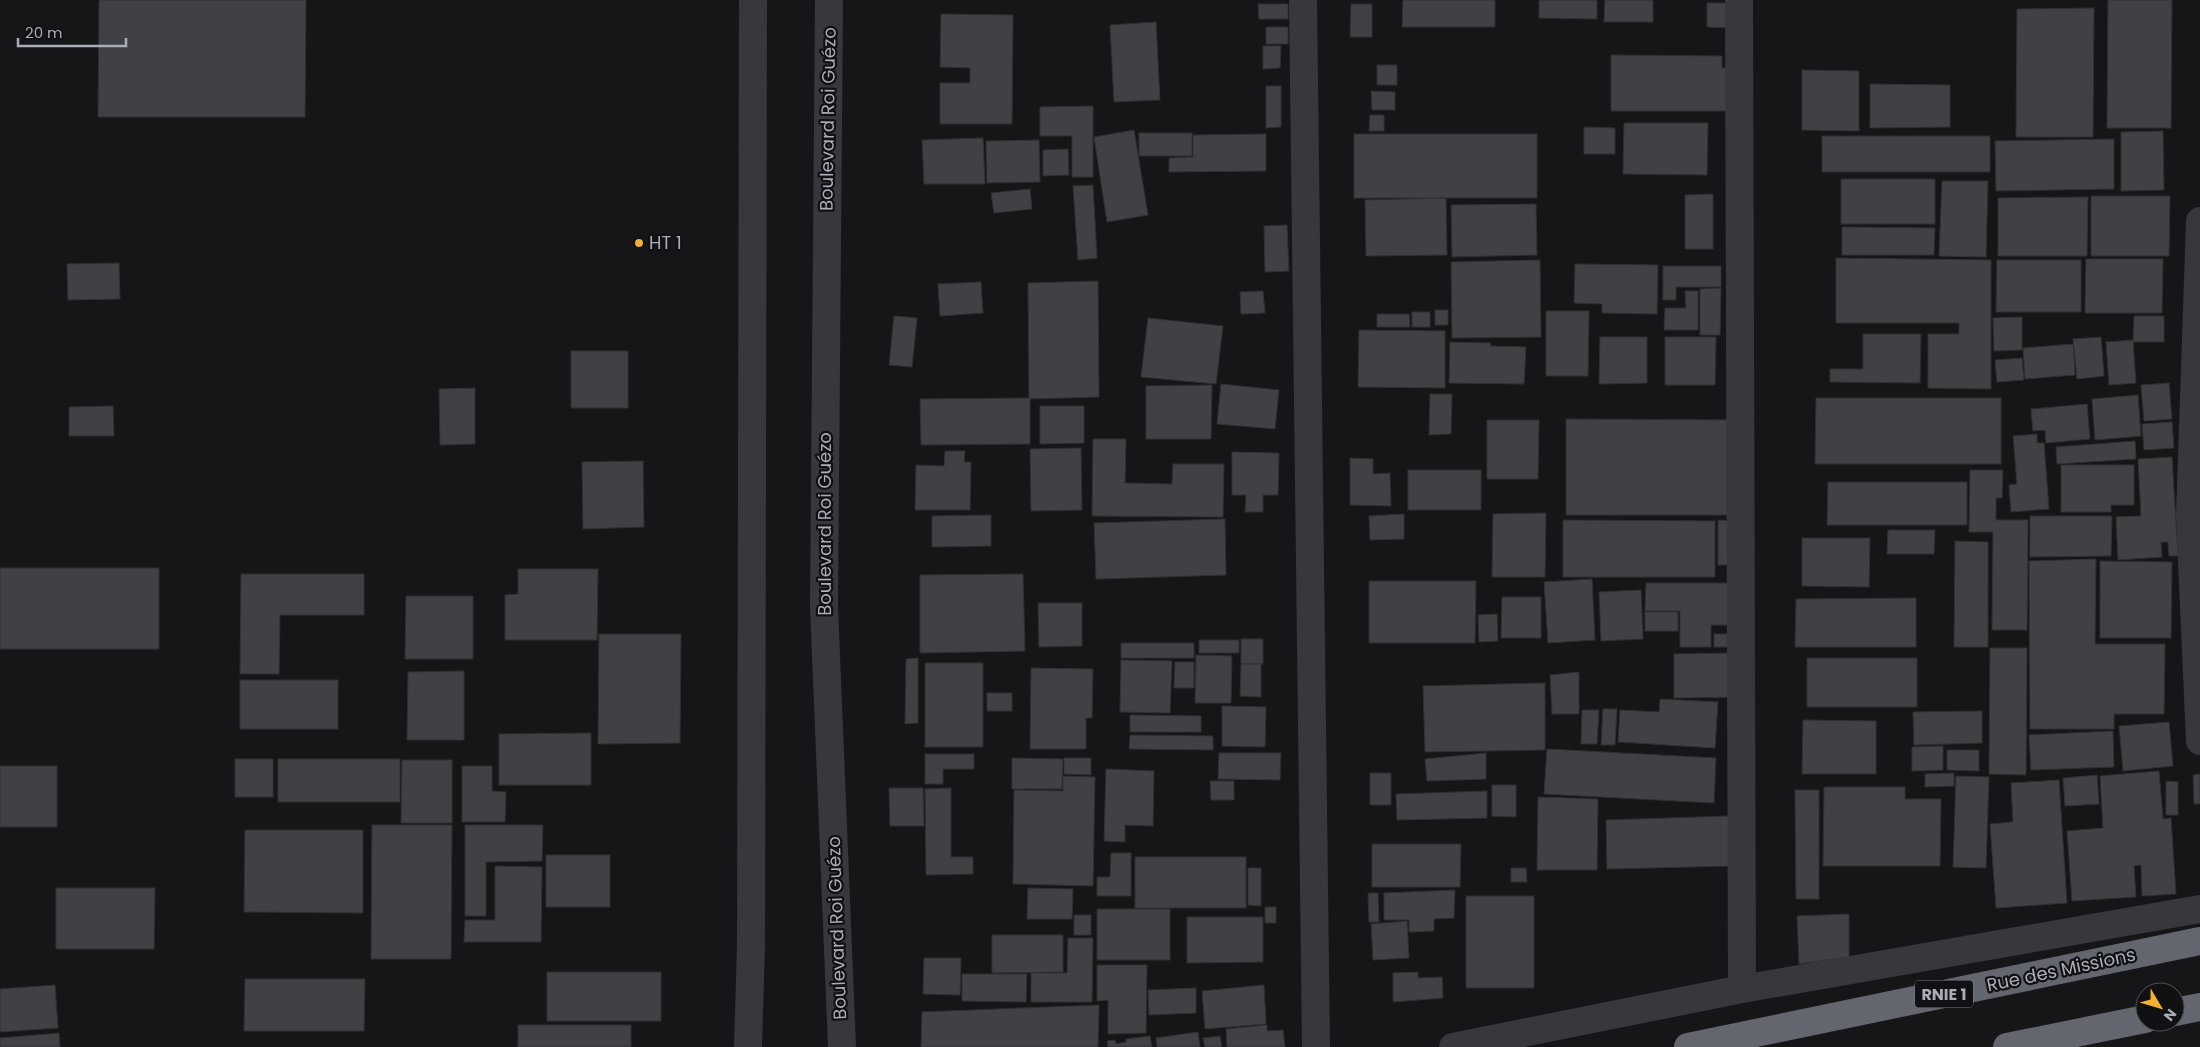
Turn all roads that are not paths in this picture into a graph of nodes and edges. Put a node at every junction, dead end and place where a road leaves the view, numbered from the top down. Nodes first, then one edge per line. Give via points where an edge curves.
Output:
1 (753, 0) edge
2 (829, 0) edge
3 (1303, 0) edge
4 (1739, 0) edge
5 (2200, 221) edge
6 (2200, 742) edge
7 (2200, 910) edge
8 (2200, 942) edge
9 (1742, 989) junction
10 (2200, 1007) edge
11 (2185, 1010) edge
12 (2135, 1020) edge
13 (748, 1047) edge
14 (842, 1047) edge
15 (1316, 1047) edge
16 (1453, 1047) edge
17 (1688, 1047) edge
18 (2007, 1047) edge

1 - 13 street via 751,945
2 - 14 street, Boulevard Roi Guézo via 824,606
3 - 15 street
4 - 9 street
5 - 6 street via 2190,516
7 - 9 street
8 - 17 highway, Rue des Missions / RNIE 1
9 - 16 street
10 - 11 highway
12 - 18 highway

